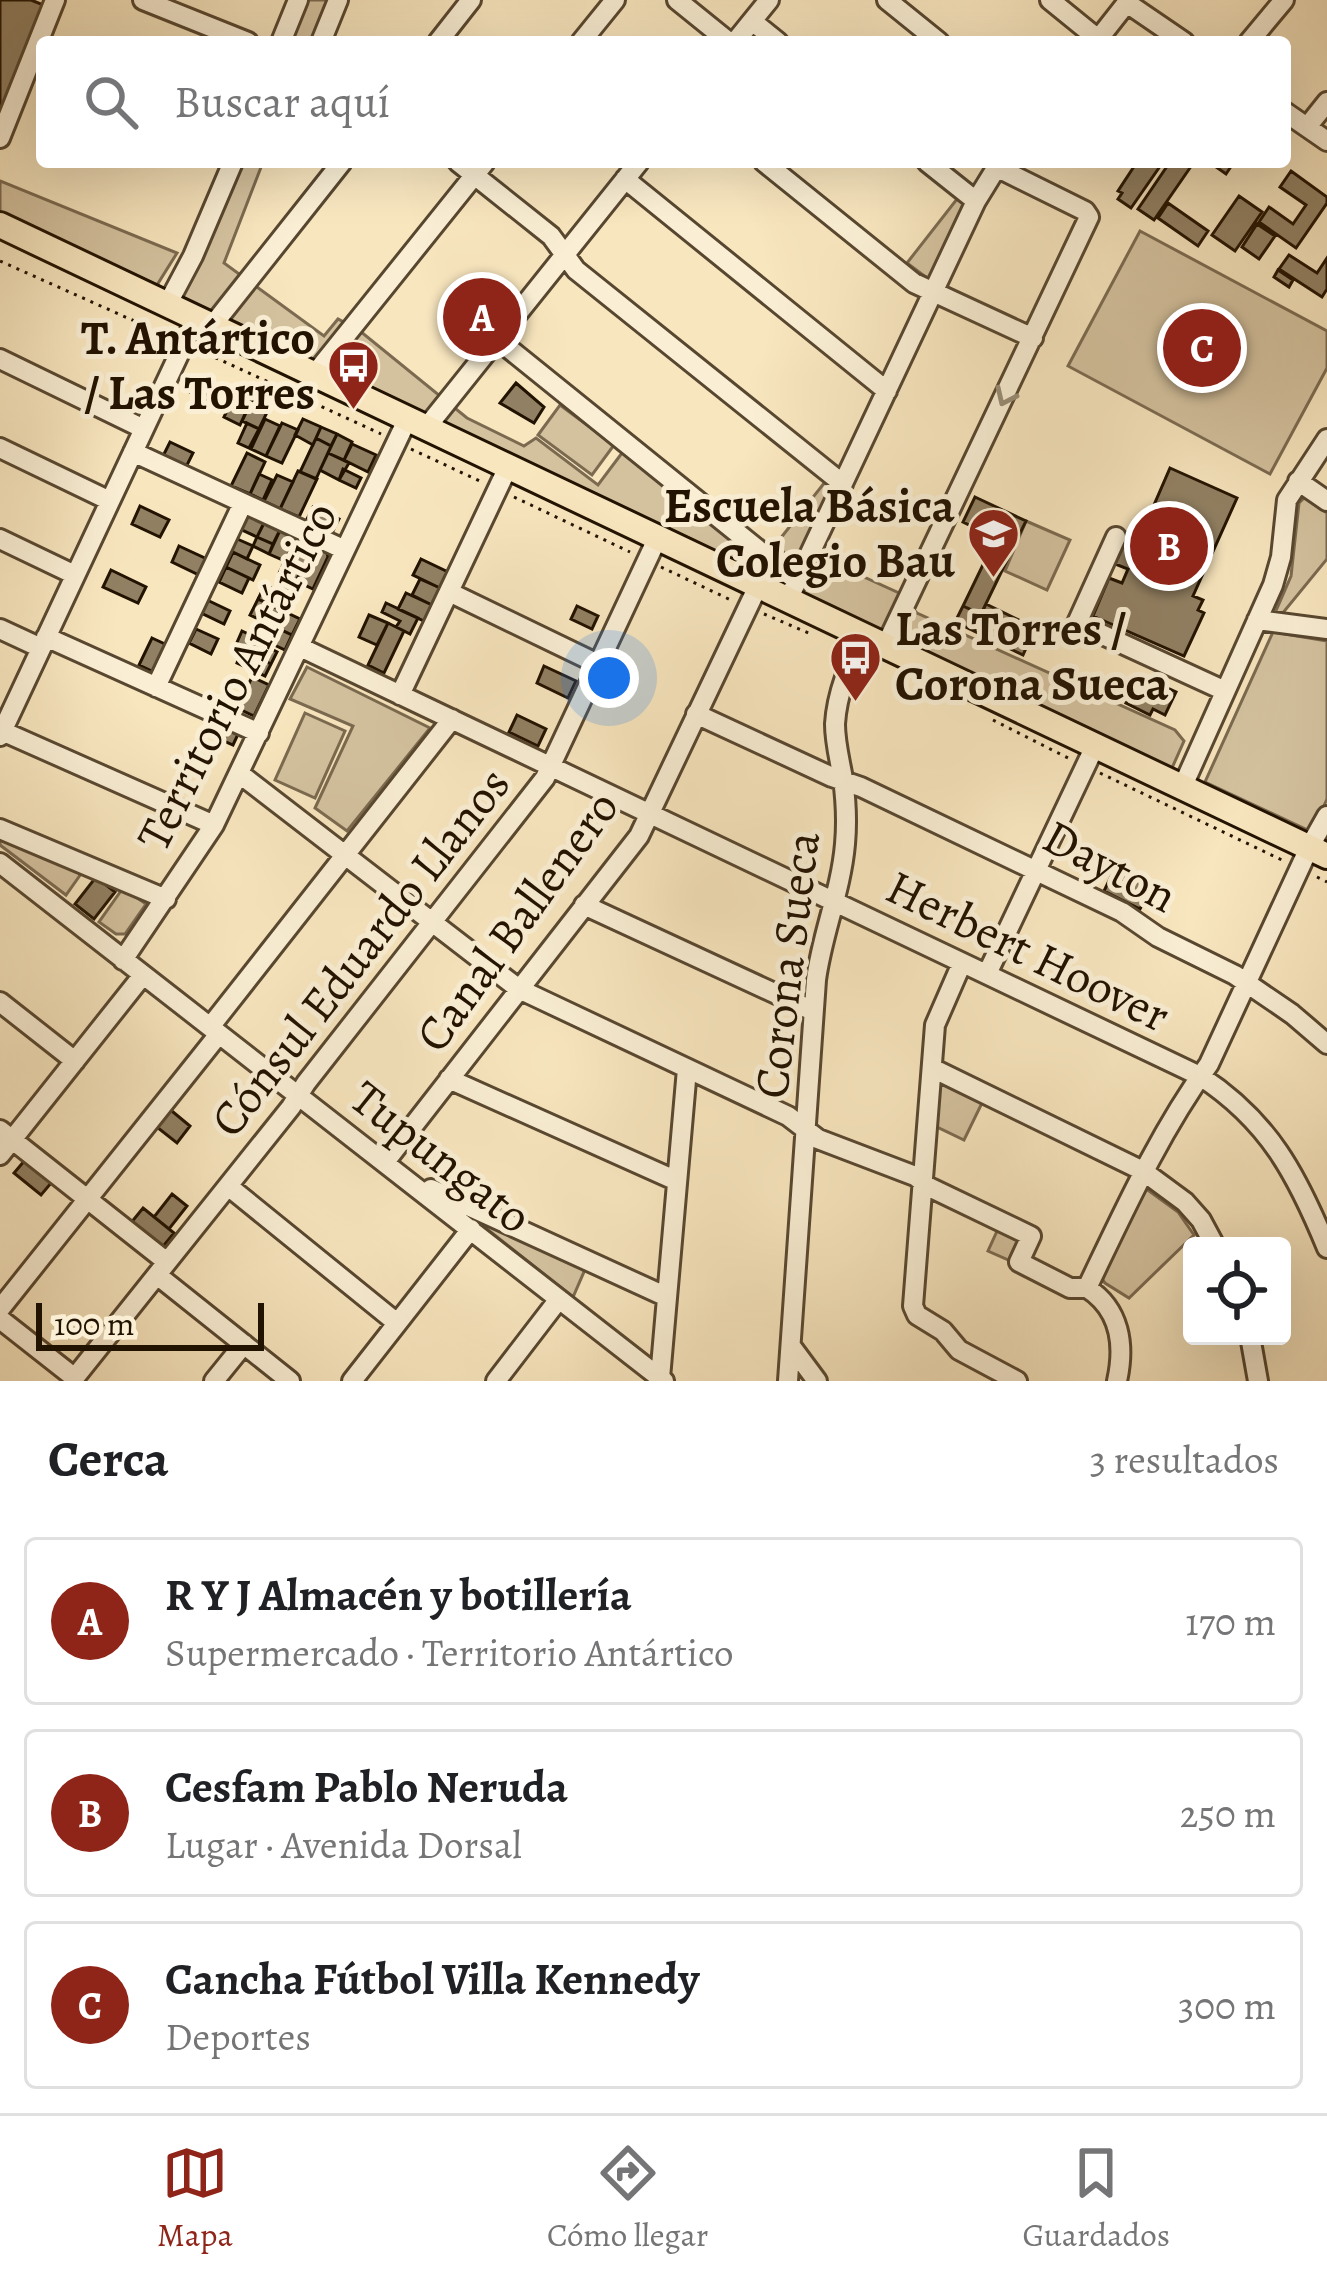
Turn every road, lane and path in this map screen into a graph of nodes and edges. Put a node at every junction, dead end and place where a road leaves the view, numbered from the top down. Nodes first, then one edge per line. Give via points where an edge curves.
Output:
1 (55, 0) edge
2 (143, 0) edge
3 (298, 0) edge
4 (338, 0) edge
5 (471, 0) edge
6 (615, 0) edge
7 (677, 0) edge
8 (769, 0) edge
9 (887, 0) edge
10 (1049, 0) edge
11 (1283, 0) edge
12 (1128, 1) edge
13 (752, 21) junction
14 (45, 36) edge
15 (233, 36) edge
16 (283, 36) edge
17 (323, 36) edge
18 (443, 36) edge
19 (586, 36) edge
20 (724, 36) edge
21 (738, 36) edge
22 (771, 36) edge
23 (932, 36) edge
24 (1092, 36) edge
25 (1100, 36) edge
26 (1176, 36) edge
27 (1255, 36) edge
28 (34, 75) edge
29 (1327, 101) edge
30 (1291, 116) edge
31 (1307, 127) junction
32 (0, 137) edge
33 (1327, 141) edge
34 (230, 168) edge
35 (337, 168) edge
36 (634, 168) edge
37 (771, 168) edge
38 (935, 168) edge
39 (996, 168) edge
40 (1003, 168) edge
41 (480, 169) edge
42 (625, 179) junction
43 (976, 201) junction
44 (0, 225) edge
45 (565, 254) junction
46 (0, 261) edge
47 (933, 292) junction
48 (167, 304) junction
49 (204, 322) junction
50 (1033, 338) junction
51 (497, 339) junction
52 (184, 344) junction
53 (0, 359) edge
54 (314, 375) junction
55 (887, 392) junction
56 (144, 429) junction
57 (410, 430) junction
58 (1327, 439) edge
59 (0, 448) edge
60 (133, 452) junction
61 (502, 478) junction
62 (1298, 481) junction
63 (843, 484) junction
64 (110, 500) junction
65 (1327, 501) edge
66 (243, 503) junction
67 (1116, 536) dead end
68 (0, 538) edge
69 (652, 549) junction
70 (345, 550) junction
71 (76, 575) junction
72 (793, 590) junction
73 (448, 592) junction
74 (752, 597) junction
75 (1257, 620) junction
76 (0, 628) edge
77 (1327, 629) edge
78 (812, 634) dead end
79 (874, 641) junction
80 (44, 643) junction
81 (300, 647) junction
82 (598, 664) junction
83 (156, 687) junction
84 (1225, 691) junction
85 (400, 695) junction
86 (696, 714) junction
87 (981, 714) dead end
88 (452, 719) junction
89 (2, 728) edge
90 (259, 734) junction
91 (1090, 756) junction
92 (550, 766) junction
93 (240, 774) junction
94 (843, 781) junction
95 (1182, 788) junction
96 (649, 813) junction
97 (1327, 816) edge
98 (214, 825) junction
99 (0, 829) edge
100 (345, 855) junction
101 (1312, 858) edge
102 (0, 863) edge
103 (1036, 870) junction
104 (1327, 882) edge
105 (166, 899) junction
106 (835, 902) junction
107 (584, 905) junction
108 (433, 923) junction
109 (123, 960) junction
110 (962, 963) junction
111 (987, 974) junction
112 (143, 975) junction
113 (1247, 983) junction
114 (519, 989) junction
115 (0, 1002) edge
116 (813, 1011) junction
117 (214, 1031) junction
118 (1327, 1044) edge
119 (75, 1060) junction
120 (932, 1068) junction
121 (687, 1069) junction
122 (1200, 1076) junction
123 (449, 1079) junction
124 (298, 1095) junction
125 (806, 1130) junction
126 (4, 1141) edge
127 (385, 1162) junction
128 (1143, 1171) junction
129 (402, 1176) junction
130 (677, 1181) junction
131 (922, 1181) junction
132 (228, 1186) junction
133 (88, 1199) junction
134 (470, 1229) junction
135 (1210, 1237) edge
136 (1327, 1249) edge
137 (162, 1268) junction
138 (1088, 1288) junction
139 (667, 1298) junction
140 (560, 1299) junction
141 (0, 1309) edge
142 (0, 1319) edge
143 (397, 1323) junction
144 (244, 1344) junction
145 (1252, 1345) edge
146 (791, 1346) junction
147 (74, 1379) edge
148 (662, 1380) edge
149 (214, 1381) edge
150 (290, 1381) edge
151 (352, 1381) edge
152 (496, 1381) edge
153 (788, 1381) edge
154 (817, 1381) edge
155 (1017, 1381) edge
156 (1117, 1381) edge
157 (1258, 1381) edge

1 - 14 street
2 - 15 street
3 - 16 street
4 - 17 street
5 - 18 street
6 - 19 street
7 - 20 street
8 - 13 street
9 - 23 street
10 - 24 street
11 - 27 street
12 - 25 street
12 - 26 street
13 - 21 street
13 - 22 street
28 - 32 street
29 - 31 street
30 - 31 street
31 - 33 street
34 - 48 street
35 - 49 street
36 - 42 street, Territorio Antártico
37 - 47 street
38 - 43 street
39 - 43 street
40 - 50 street, Corona Sueca via 1089,215
41 - 45 street
41 - 54 street
42 - 45 street, Territorio Antártico
42 - 55 street
43 - 47 street
44 - 48 main road
45 - 51 street, Territorio Antártico
45 - 63 street
46 - 52 path
47 - 50 street
47 - 55 street
48 - 49 main road
49 - 52 street
49 - 54 main road
50 -> 79 street, Corona Sueca
51 - 57 street, Territorio Antártico
51 - 72 street
52 - 56 street
52 - 57 path
53 - 56 street
54 - 57 main road
55 - 63 street
56 - 60 street
57 - 61 main road
57 - 61 path
57 - 70 street, Territorio Antártico
58 - 62 street
59 - 64 street
60 - 64 street
60 - 66 street
61 - 69 main road
61 - 69 path
61 - 73 street
62 - 65 street
62 - 75 street via 1287,500 1278,572
63 - 72 street
64 - 71 street
66 - 70 street
66 - 83 street
67 - 84 street via 1077,623
68 - 71 street
69 - 74 main road
69 - 74 path
69 - 82 street, Cónsul Eduardo Llanos
70 - 81 street, Territorio Antártico
71 - 80 street
72 - 74 main road
72 - 79 main road
73 - 82 street
73 - 85 street
74 - 78 path
74 - 86 street, Canal Ballenero
75 - 77 street
75 - 84 street
76 - 80 street
79 - 91 main road
79 - 94 street, Corona Sueca via 842,682 836,736
80 - 83 street
80 - 89 street
81 - 85 street, Herbert Hoover
81 - 90 street, Territorio Antártico
82 - 92 street, Cónsul Eduardo Llanos
83 - 90 street
84 - 95 street
85 - 88 street, Herbert Hoover
86 - 94 street, Dayton
86 - 96 street, Canal Ballenero
87 - 91 path
88 - 92 street, Herbert Hoover
88 - 100 street
89 - 98 street
90 - 93 street, Territorio Antártico
91 - 95 main road
91 - 101 path
91 - 103 street
92 - 96 street, Herbert Hoover
92 - 108 street, Cónsul Eduardo Llanos
93 - 98 street, Territorio Antártico
93 - 100 street
94 - 103 street, Dayton
94 - 106 street, Corona Sueca
95 - 101 main road
96 - 106 street, Herbert Hoover
96 - 107 street, Canal Ballenero
97 - 101 street
98 - 105 street, Territorio Antártico
99 - 105 street
100 - 108 street
100 - 117 street
101 - 104 path
101 - 113 street
102 - 109 street, Tupungato
103 - 111 street
103 - 113 street, Dayton
105 - 109 street, Territorio Antártico
106 - 110 street, Herbert Hoover
106 - 116 street, Corona Sueca
107 - 114 street, Canal Ballenero
107 - 116 street
108 - 114 street
108 - 124 street, Cónsul Eduardo Llanos
109 - 112 street, Tupungato
110 - 111 street, Herbert Hoover
110 - 120 street via 935,1025
111 - 122 street, Herbert Hoover
112 - 117 street, Tupungato
112 - 119 street
113 - 118 street, Dayton
113 - 122 street
114 - 121 street
114 - 123 street, Canal Ballenero
115 - 119 street
116 - 125 street, Corona Sueca
117 - 124 street, Tupungato
117 - 133 street
119 - 126 street
120 - 128 street
120 - 131 street
121 - 125 street
121 - 130 street
122 - 128 street
122 - 136 street, Herbert Hoover via 1278,1149
123 - 127 street, Canal Ballenero
123 - 130 street
124 - 127 street, Tupungato
124 - 132 street, Cónsul Eduardo Llanos
125 - 131 street
125 - 146 street, Corona Sueca
126 - 133 street
127 - 129 street, Tupungato
128 - 135 street via 1185,1202
128 - 138 street
129 - 134 street, Tupungato
129 - 139 street
130 - 139 street
131 - 138 street via 1031,1236 1019,1262 1070,1288
131 - 155 street via 915,1312 959,1350
132 - 137 street, Cónsul Eduardo Llanos
132 - 143 street
133 - 137 street
133 - 141 street
134 - 140 street, Tupungato
134 - 143 street
137 - 144 street
137 - 147 street, Cónsul Eduardo Llanos
138 - 156 street via 1115,1319
139 - 148 street
140 - 148 street, Tupungato
140 - 152 street
142 - 147 street
143 - 151 street
144 - 149 street
144 - 150 street
145 - 157 street
146 - 153 street, Corona Sueca
146 - 154 street

